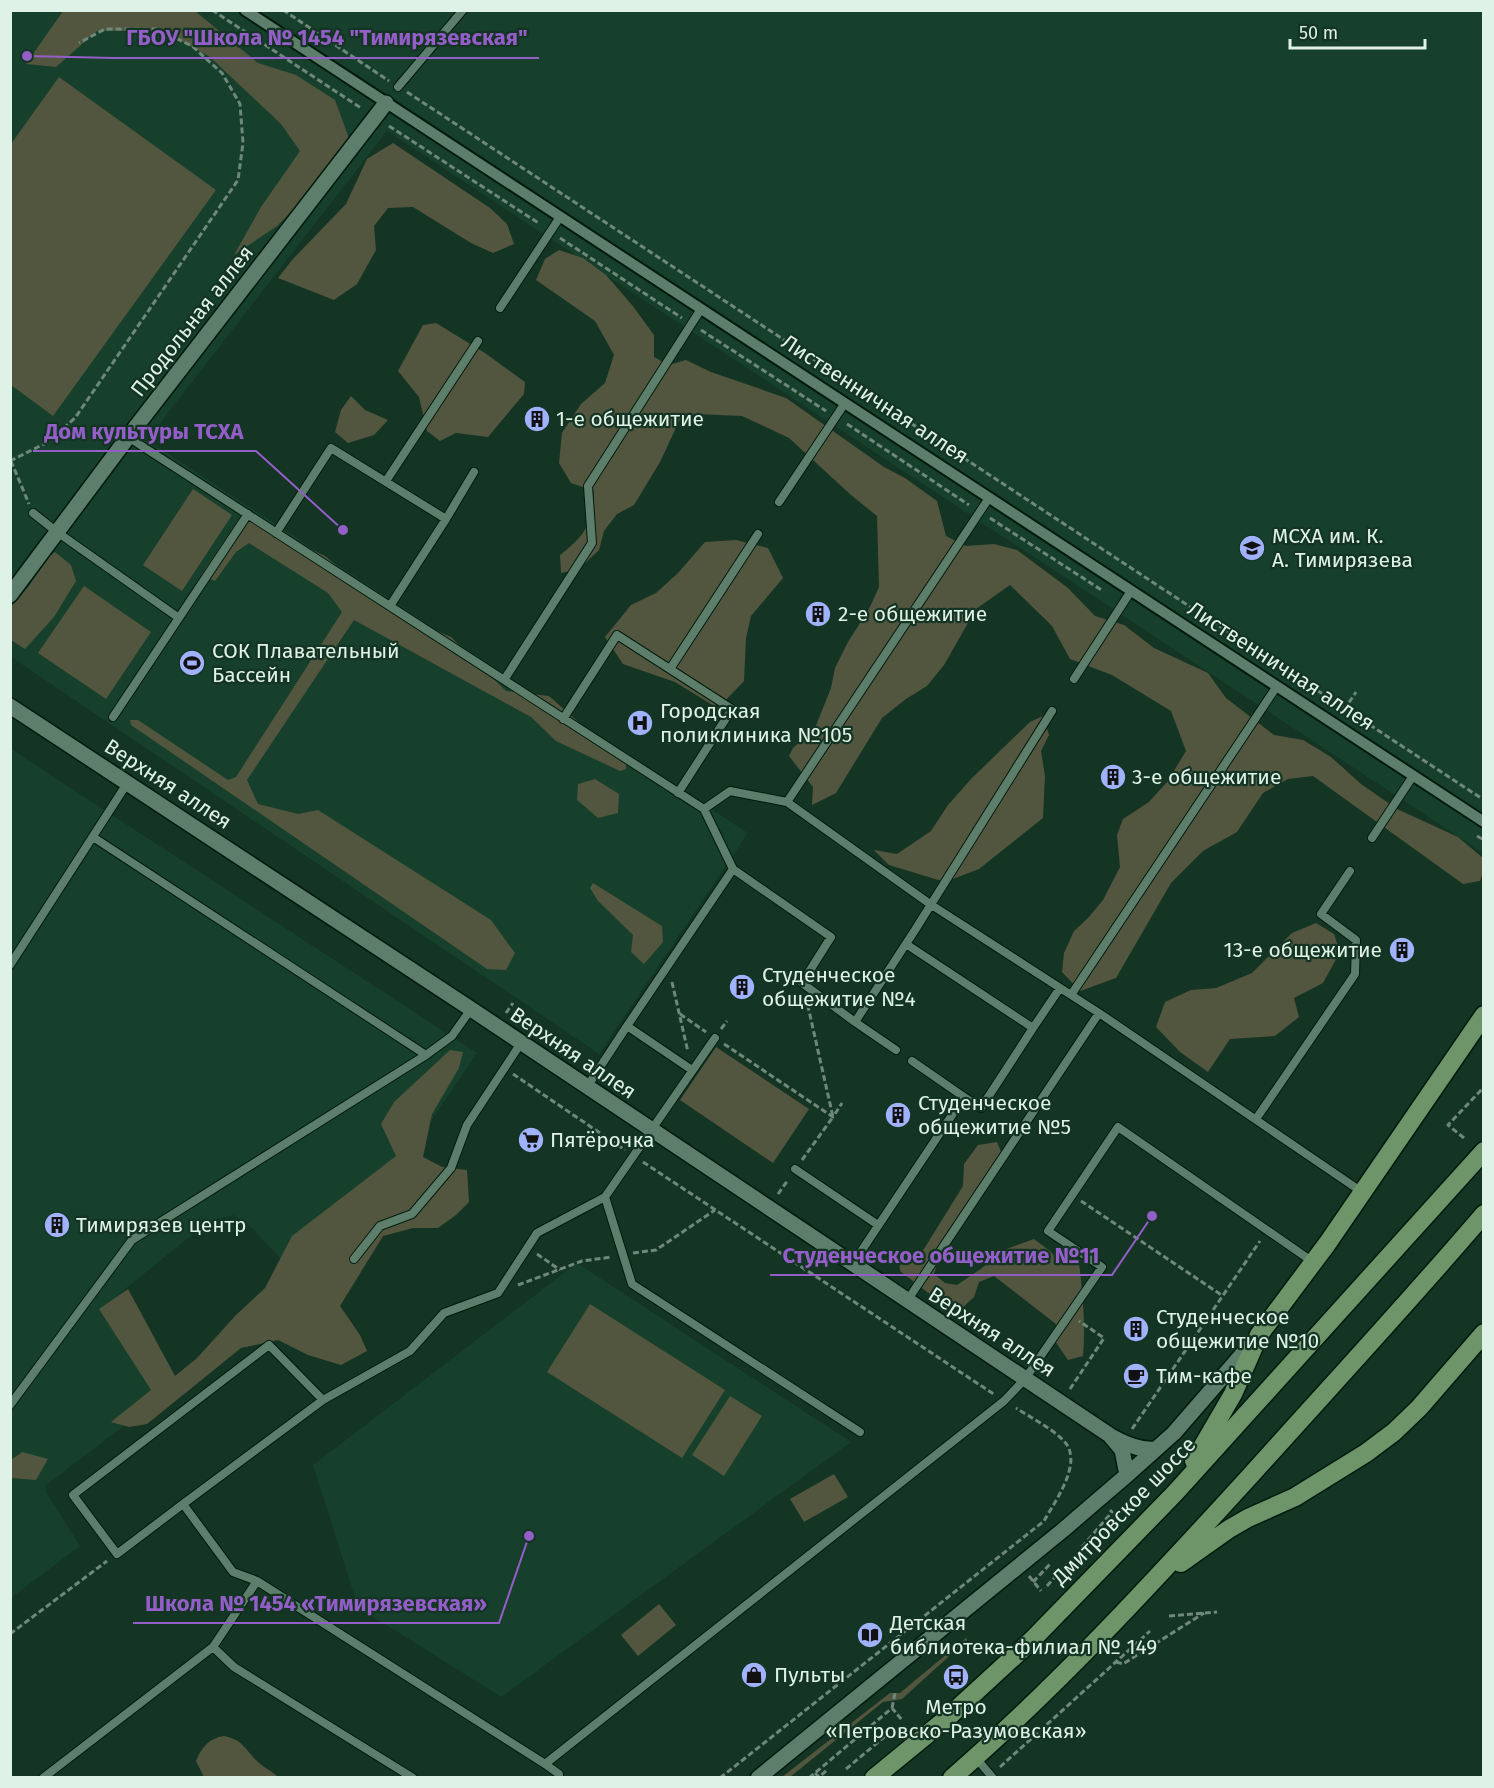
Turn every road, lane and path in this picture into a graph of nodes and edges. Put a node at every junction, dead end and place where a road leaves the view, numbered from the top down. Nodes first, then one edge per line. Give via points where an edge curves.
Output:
1 (245, 10) edge
2 (283, 10) edge
3 (463, 10) edge
4 (79, 43) dead end
5 (398, 87) junction
6 (386, 103) junction
7 (560, 217) junction
8 (500, 308) dead end
9 (701, 309) junction
10 (478, 341) dead end
11 (845, 403) junction
12 (128, 437) junction
13 (11, 461) edge
14 (474, 472) dead end
15 (386, 480) junction
16 (989, 498) junction
17 (779, 502) dead end
18 (33, 513) joint
19 (248, 514) junction
20 (446, 519) junction
21 (57, 532) junction
22 (276, 533) junction
23 (758, 534) dead end
24 (1131, 591) junction
25 (10, 595) edge
26 (390, 606) junction
27 (179, 618) junction
28 (670, 669) junction
29 (1074, 679) dead end
30 (504, 680) junction
31 (1277, 686) junction
32 (1356, 693) dead end
33 (10, 706) edge
34 (1344, 709) junction
35 (1052, 711) dead end
36 (113, 717) dead end
37 (563, 718) junction
38 (1335, 724) junction
39 (1413, 777) junction
40 (128, 782) junction
41 (678, 793) junction
42 (1484, 800) edge
43 (787, 802) junction
44 (704, 809) junction
45 (1484, 822) edge
46 (93, 837) junction
47 (1372, 838) dead end
48 (733, 869) junction
49 (1350, 872) dead end
50 (930, 904) junction
51 (906, 944) junction
52 (10, 965) edge
53 (668, 966) junction
54 (802, 983) junction
55 (1060, 988) junction
56 (1071, 995) junction
57 (513, 1003) dead end
58 (471, 1009) junction
59 (1099, 1013) junction
60 (680, 1014) junction
61 (1484, 1015) edge
62 (503, 1017) dead end
63 (855, 1022) junction
64 (627, 1026) junction
65 (1033, 1028) junction
66 (715, 1038) junction
67 (521, 1043) junction
68 (896, 1050) dead end
69 (426, 1055) junction
70 (912, 1061) dead end
71 (504, 1068) junction
72 (692, 1070) junction
73 (587, 1087) junction
74 (1484, 1087) edge
75 (964, 1097) junction
76 (842, 1103) dead end
77 (832, 1117) junction
78 (1256, 1119) junction
79 (651, 1130) junction
80 (1464, 1138) dead end
81 (1484, 1151) edge
82 (633, 1155) junction
83 (795, 1169) junction
84 (1362, 1192) junction
85 (1072, 1195) junction
86 (604, 1197) junction
87 (768, 1208) junction
88 (1484, 1214) edge
89 (878, 1225) junction
90 (1269, 1230) junction
91 (528, 1247) junction
92 (354, 1259) dead end
93 (1313, 1262) junction
94 (852, 1265) junction
95 (560, 1270) dead end
96 (1223, 1296) junction
97 (908, 1301) junction
98 (1070, 1315) junction
99 (1484, 1333) edge
100 (1259, 1335) junction
101 (1025, 1379) junction
102 (1070, 1389) dead end
103 (323, 1400) junction
104 (1004, 1401) junction
105 (10, 1405) edge
106 (1124, 1424) dead end
107 (860, 1432) dead end
108 (1111, 1436) junction
109 (1156, 1449) junction
110 (1127, 1474) junction
111 (1175, 1493) junction
112 (183, 1504) junction
113 (1107, 1519) dead end
114 (1082, 1547) dead end
115 (117, 1554) junction
116 (1067, 1564) dead end
117 (1025, 1572) dead end
118 (257, 1581) junction
119 (1155, 1581) junction
120 (1047, 1586) dead end
121 (1041, 1591) dead end
122 (1204, 1612) junction
123 (1217, 1612) dead end
124 (1169, 1616) dead end
125 (1150, 1631) dead end
126 (10, 1634) edge
127 (213, 1647) junction
128 (1116, 1662) junction
129 (895, 1693) dead end
130 (892, 1708) junction
131 (902, 1720) dead end
132 (888, 1733) dead end
133 (976, 1757) junction
134 (544, 1764) junction
135 (828, 1769) dead end
136 (846, 1769) dead end
137 (815, 1773) junction
138 (992, 1777) edge
139 (43, 1778) edge
140 (413, 1778) edge
141 (559, 1778) edge
142 (720, 1778) edge
143 (758, 1778) edge
144 (809, 1778) edge
145 (874, 1778) edge
146 (952, 1778) edge

1 - 6 street, Лиственничная аллея
2 - 5 path
3 - 5 lane
4 - 13 path via 105,29 156,29 192,46 222,73 240,104 243,143 238,180 75,418 48,442
5 - 34 path
6 - 7 street, Лиственничная аллея
6 - 12 street, Продольная аллея
7 - 8 lane
7 - 9 street, Лиственничная аллея
9 - 11 street, Лиственничная аллея
9 - 30 lane via 588,486 592,543
10 - 15 lane
11 - 16 street, Лиственничная аллея
11 - 17 lane
12 - 19 lane
12 - 21 street, Продольная аллея
13 - 18 path
14 - 20 lane
15 - 20 lane
15 - 22 lane via 331,448
16 - 24 street, Лиственничная аллея
16 - 43 lane
18 - 21 lane
19 - 22 lane
19 - 27 lane
20 - 26 lane
21 - 25 street, Продольная аллея
21 - 27 lane
22 - 26 lane
23 - 28 lane
24 - 29 lane
24 - 31 street, Лиственничная аллея
26 - 30 lane
27 - 36 lane
28 - 37 lane via 617,635
28 - 41 lane via 732,709
30 - 37 lane
31 - 38 street, Лиственничная аллея
31 - 56 lane
32 - 34 path
33 - 40 street, Верхняя аллея
34 - 38 path
34 - 42 path
35 - 50 lane
37 - 41 lane
38 - 39 street, Лиственничная аллея
39 - 45 street, Лиственничная аллея
39 - 47 lane
40 - 46 lane
40 - 58 street, Верхняя аллея
41 - 44 lane
43 - 44 lane via 730,791
43 - 50 lane
44 - 48 lane
46 - 52 lane
46 - 69 lane
48 - 53 lane
48 - 54 lane via 831,937
49 - 78 lane via 1321,914 1356,940 1355,974
50 - 51 lane
50 - 55 lane
51 - 63 lane
51 - 65 lane
53 - 60 path
53 - 64 lane
54 - 63 lane
54 - 77 path
55 - 56 lane
55 - 65 lane
56 - 59 lane
57 - 62 path
58 - 67 street, Верхняя аллея
58 - 69 lane via 452,1036
59 - 78 lane
59 - 97 lane
60 - 66 path
60 - 72 path
61 - 84 main road
63 - 68 lane
64 - 72 lane
64 - 73 lane
65 - 75 lane via 981,1108
66 - 72 lane
66 - 77 path
67 - 71 lane
67 - 73 street, Верхняя аллея
69 - 105 lane via 132,1240
70 - 75 lane
71 - 82 path
71 - 92 lane via 467,1125 451,1168 412,1214 380,1226
72 - 79 lane
73 - 79 street, Верхняя аллея
74 - 80 path via 1448,1125
75 - 89 lane
76 - 77 path
77 - 83 path
78 - 84 lane
79 - 82 lane
79 - 87 street, Верхняя аллея
81 - 111 main road, Дмитровское шоссе
82 - 86 lane
82 - 104 path
83 - 87 path
83 - 89 lane
84 - 93 main road
85 - 90 lane via 1118,1127
85 - 96 path
85 - 98 lane via 1048,1231 1102,1267
86 - 91 lane via 537,1233
86 - 107 lane via 632,1284
87 - 94 street, Верхняя аллея
88 - 119 main road
89 - 94 lane
90 - 93 lane
90 - 96 path
91 - 95 path
91 - 103 lane via 498,1293 444,1313 410,1352
93 - 100 main road
94 - 97 street, Верхняя аллея
96 - 106 path via 1132,1429
97 - 101 street, Верхняя аллея
98 - 101 lane
98 - 102 path via 1104,1338
99 - 119 main road via 1394,1432 1295,1497 1229,1529
100 - 109 street
100 - 111 main road via 1233,1394
101 - 104 lane
101 - 108 street, Верхняя аллея
103 - 112 lane
103 - 115 lane via 269,1346 73,1495
104 - 134 lane
104 - 142 path via 1064,1440 1072,1459 1066,1483 1044,1521
108 - 109 street, Верхняя аллея via 1138,1448
108 - 110 street, Верхняя аллея via 1122,1450
109 - 110 street
110 - 143 street
111 - 145 main road, Дмитровское шоссе via 1032,1640
112 - 115 lane
112 - 118 lane via 233,1572
113 - 114 path
115 - 126 path
116 - 120 path
117 - 121 path
118 - 127 lane
118 - 134 lane
119 - 133 main road
122 - 123 path
122 - 124 path
122 - 128 path via 1123,1664
125 - 128 path
127 - 139 lane
127 - 140 lane via 234,1667
128 - 138 path
129 - 130 path
130 - 131 path
130 - 137 path
132 - 136 path
133 - 138 lane
133 - 146 main road
134 - 141 lane
135 - 137 path via 819,1777
137 - 144 path

